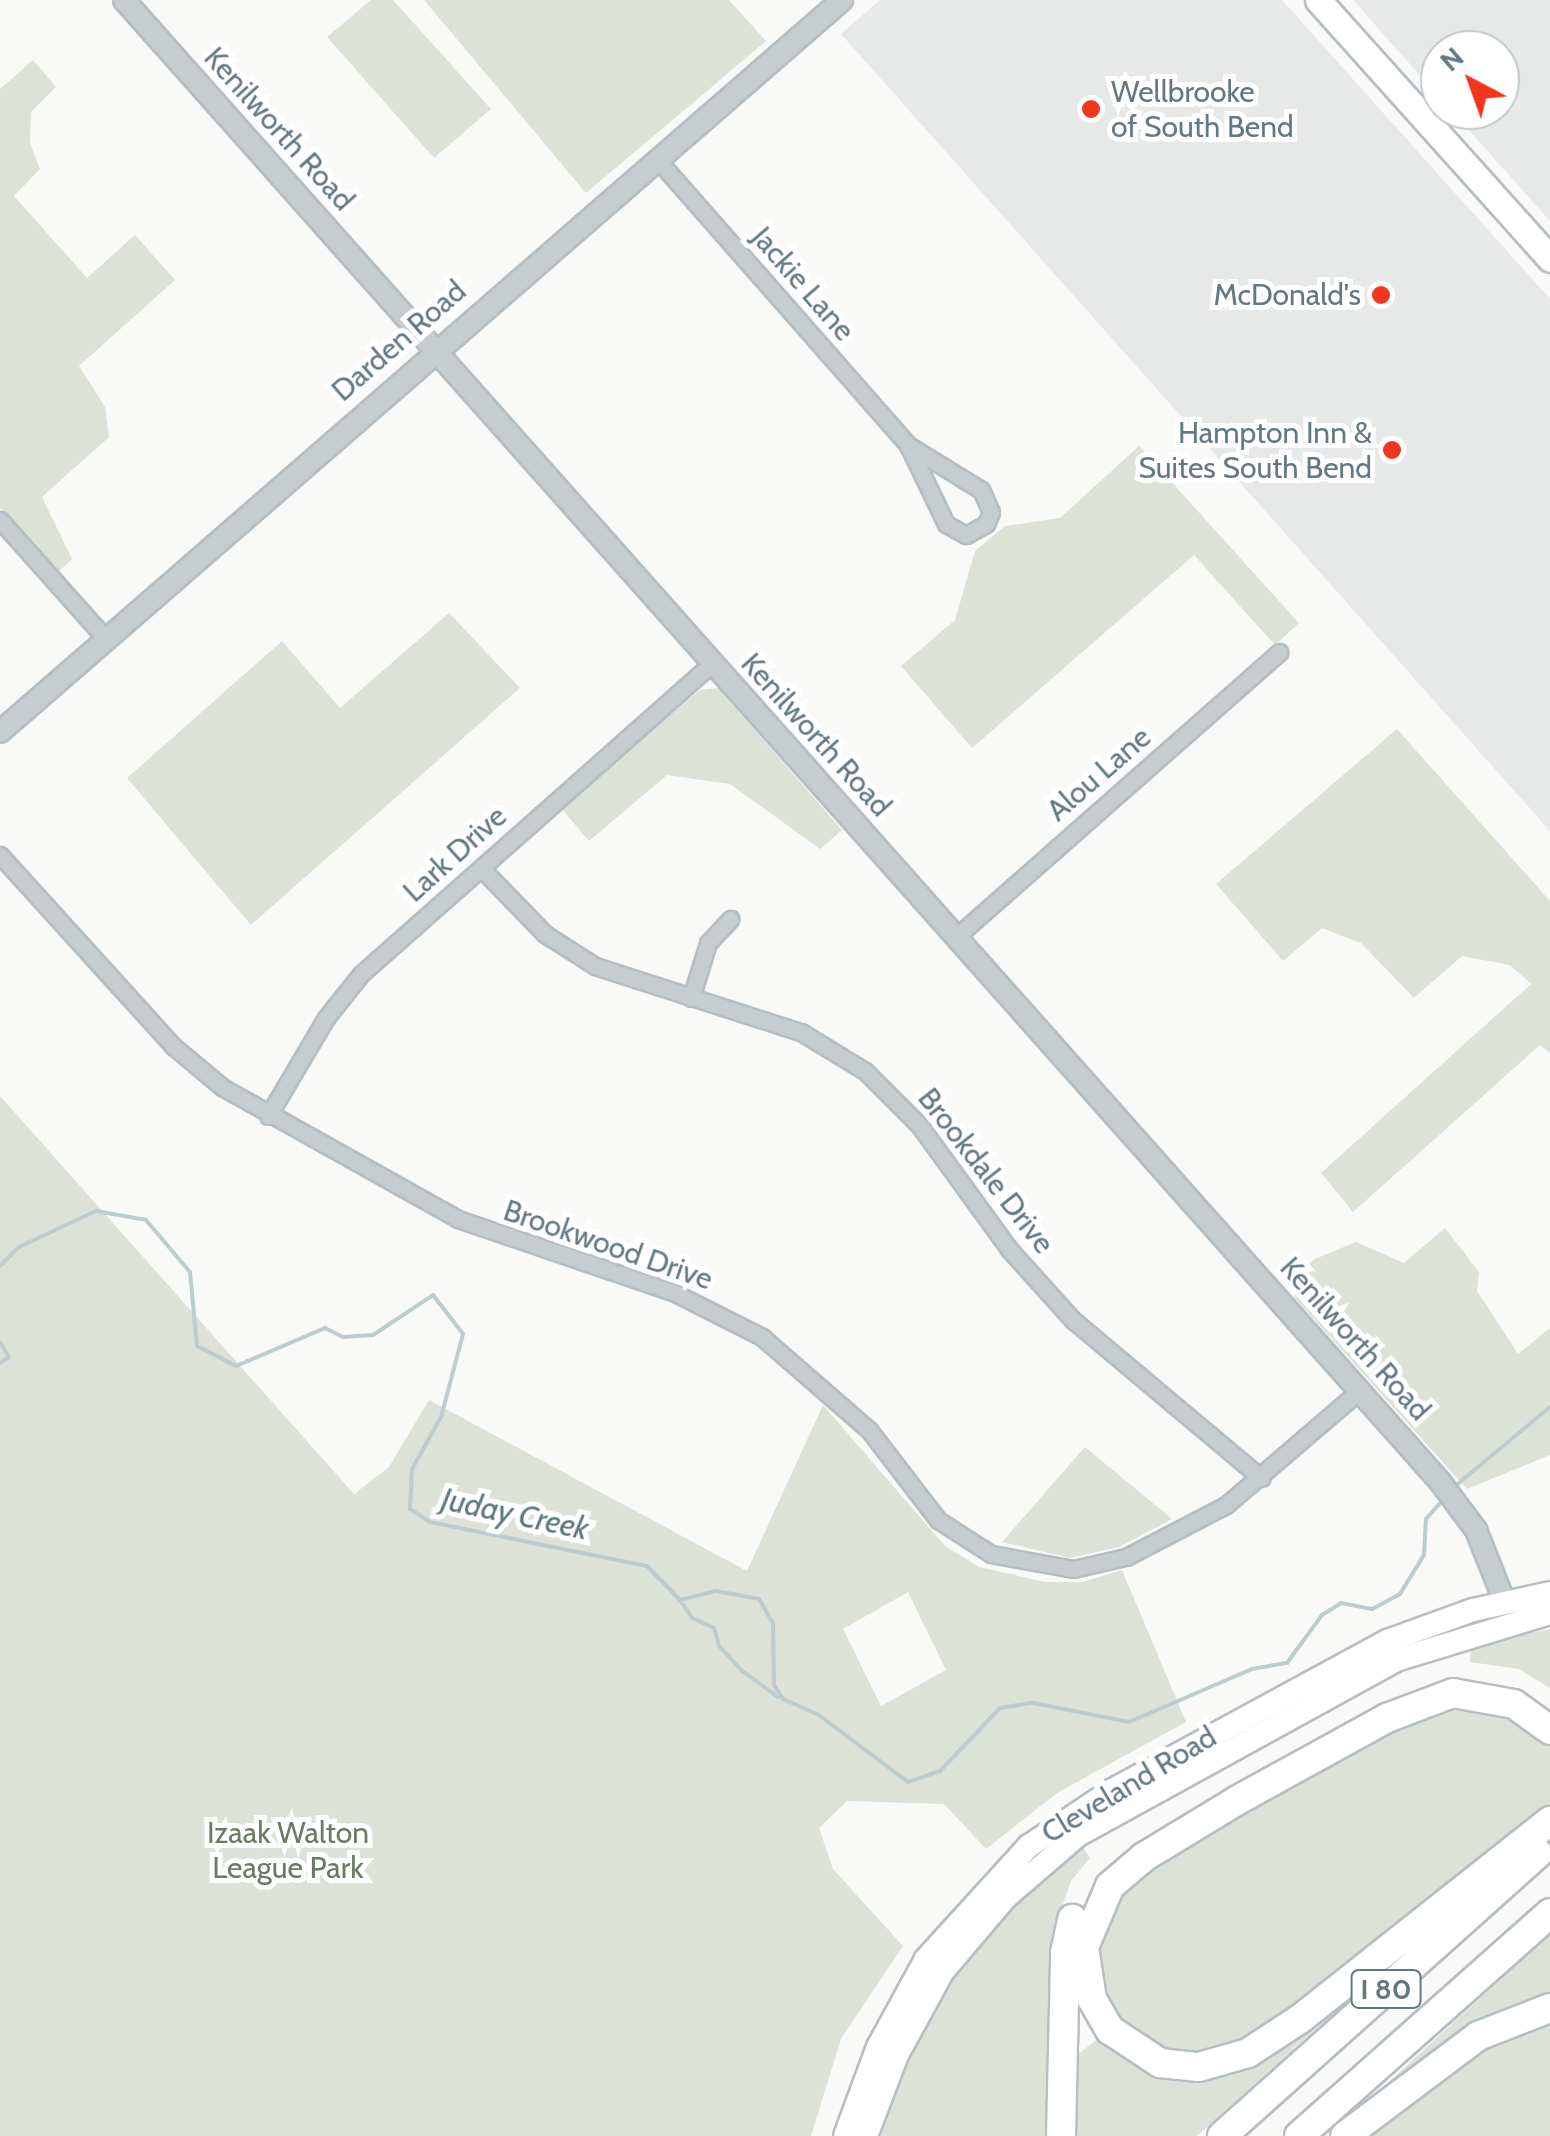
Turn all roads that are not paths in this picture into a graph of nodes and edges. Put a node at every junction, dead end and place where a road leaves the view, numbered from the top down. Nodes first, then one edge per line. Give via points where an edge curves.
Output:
1 (124, 0) edge
2 (842, 0) edge
3 (1318, 0) edge
4 (656, 158) junction
5 (1550, 259) edge
6 (435, 350) junction
7 (908, 445) junction
8 (0, 520) edge
9 (106, 639) junction
10 (1280, 652) dead end
11 (712, 664) junction
12 (0, 732) edge
13 (0, 855) edge
14 (481, 868) junction
15 (730, 919) dead end
16 (956, 937) junction
17 (691, 998) junction
18 (268, 1116) junction
19 (1360, 1390) junction
20 (1261, 1478) junction
21 (1550, 1594) edge
22 (1505, 1603) junction
23 (1550, 1614) edge
24 (1550, 1708) edge
25 (1550, 1730) edge
26 (1550, 1821) edge
27 (1550, 1842) edge
28 (1550, 1913) edge
29 (1550, 2008) edge
30 (845, 2136) edge
31 (866, 2136) edge
32 (1061, 2136) edge
33 (1222, 2136) edge
34 (1299, 2136) edge
35 (1345, 2136) edge

1 - 6 street, Kenilworth Road
2 - 4 street, Darden Road
3 - 5 main road
4 - 6 street, Darden Road
4 - 7 street, Jackie Lane
6 - 9 street, Darden Road
6 - 11 street, Kenilworth Road
7 - 7 street, Jackie Lane via 946,524 966,535 986,524 991,512 980,490
8 - 9 street
9 - 12 street, Darden Road
10 - 16 street, Alou Lane
11 - 14 street, Lark Drive
11 - 16 street, Kenilworth Road
13 - 18 street, Brookwood Drive via 173,1046
14 - 17 street, Brookdale Drive via 567,950 627,980
14 - 18 street, Lark Drive via 340,998
15 - 17 street via 708,943
16 - 19 street, Kenilworth Road
17 - 20 street, Brookdale Drive via 802,1032 866,1071 919,1125 1009,1249 1074,1320
18 - 20 street, Brookwood Drive via 458,1219 672,1292 762,1337 869,1430 938,1520 991,1554 1044,1567 1098,1564 1174,1535
19 - 20 street, Brookwood Drive
19 - 22 street, Kenilworth Road via 1463,1509
21 - 22 main road, Cleveland Road
22 - 30 main road, Cleveland Road via 1430,1623 1339,1664 1110,1791 1029,1846 926,1959 878,2047
23 - 31 main road, Cleveland Road via 1396,1660 1078,1834 1006,1897 944,1971 896,2055
24 - 32 highway via 1497,1681 1434,1680 1374,1706 1110,1860 1076,1905 1067,1940
25 - 26 highway via 1514,1704 1453,1693 1387,1718 1238,1800 1144,1857 1110,1886 1084,1947 1092,1999 1110,2030 1160,2063 1199,2067 1248,2053 1300,2020
27 - 33 highway, I 80
28 - 34 highway, I 80
29 - 35 highway via 1478,2036

